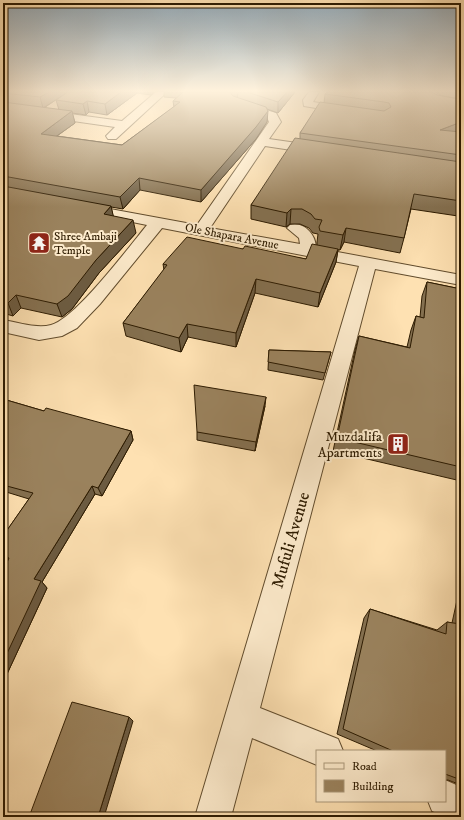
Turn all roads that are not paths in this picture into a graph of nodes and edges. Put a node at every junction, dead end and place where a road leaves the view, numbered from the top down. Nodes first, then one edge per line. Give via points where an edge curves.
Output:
1 (118, 130) edge
2 (270, 130) edge
3 (111, 137) dead end
4 (262, 142) junction
5 (327, 152) edge
6 (65, 204) edge
7 (158, 222) junction
8 (294, 228) edge
9 (201, 230) junction
10 (308, 251) junction
11 (368, 262) junction
12 (461, 280) edge
13 (3, 326) edge
14 (240, 717) junction
15 (323, 750) edge
16 (446, 798) edge
17 (461, 805) edge
18 (213, 817) edge

1 - 3 street
2 - 4 street
4 - 5 street
4 - 9 street
6 - 7 street, Ole Shapara Avenue
7 - 9 street, Ole Shapara Avenue
7 - 13 street via 94,300 70,324 55,331 39,334
8 - 10 street via 305,234 309,242
9 - 10 street, Ole Shapara Avenue
10 - 11 street, Ole Shapara Avenue
11 - 12 street, Ole Shapara Avenue
11 - 14 street, Mufuli Avenue
14 - 15 street
14 - 18 street, Mufuli Avenue
16 - 17 street

